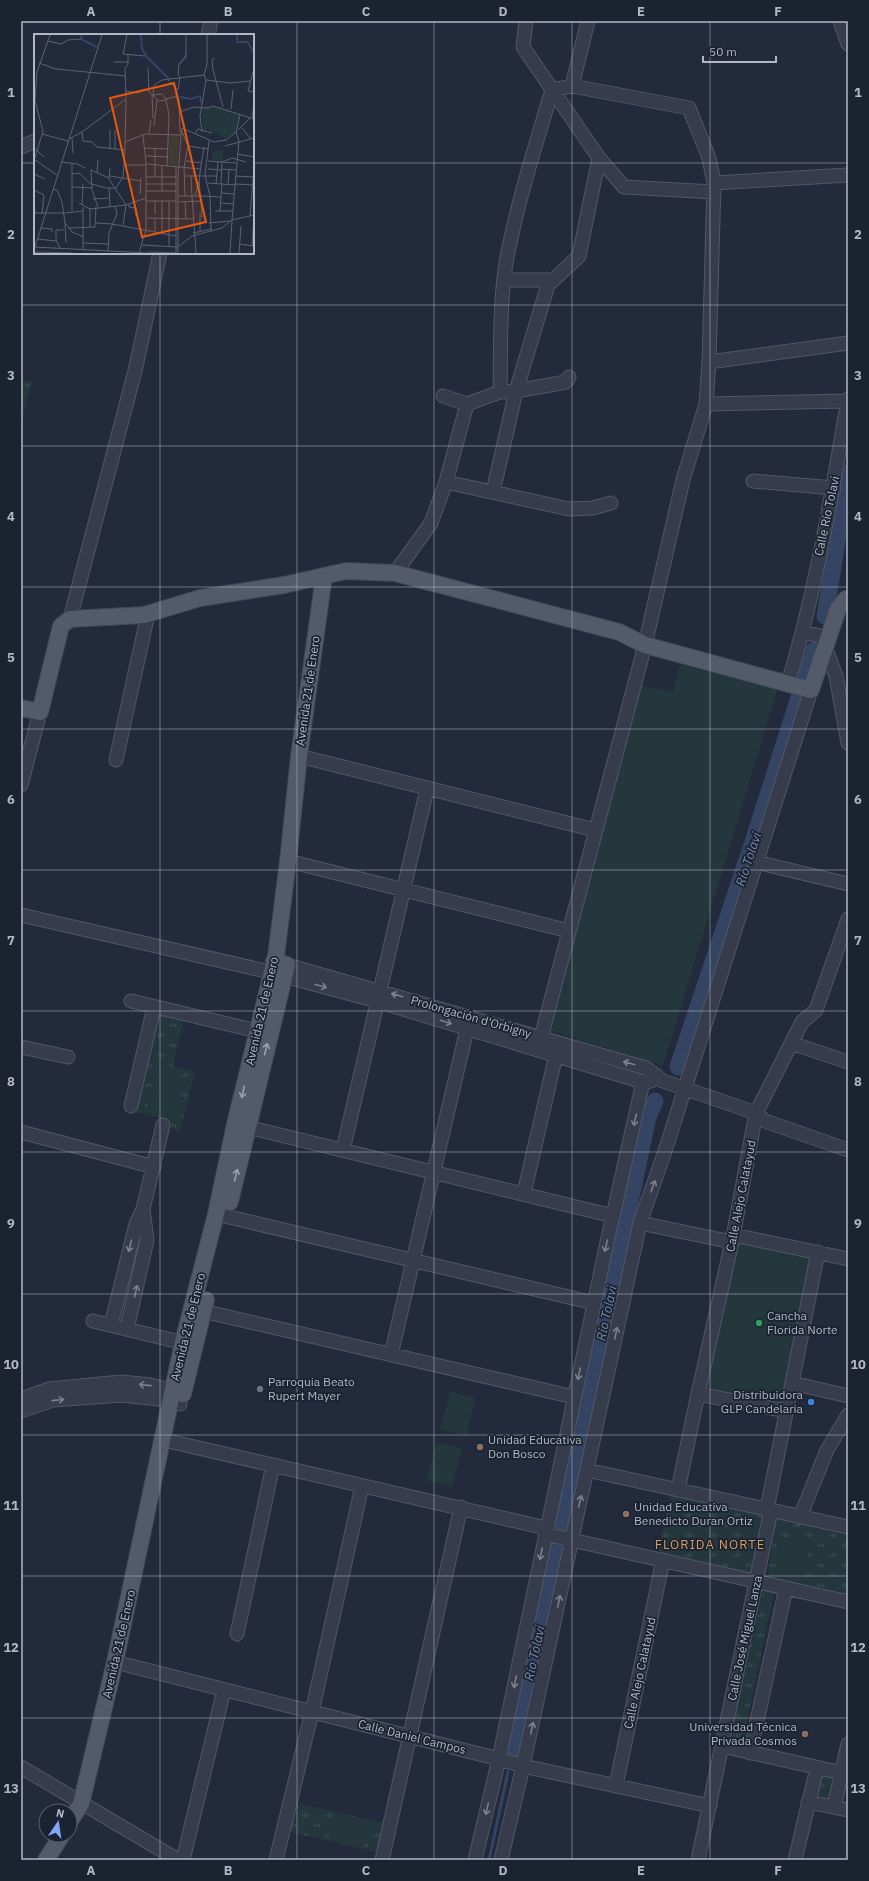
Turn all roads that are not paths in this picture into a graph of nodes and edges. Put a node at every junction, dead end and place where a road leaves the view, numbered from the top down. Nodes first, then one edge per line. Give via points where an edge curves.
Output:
1 (211, 21) edge
2 (526, 21) edge
3 (588, 21) edge
4 (840, 21) edge
5 (208, 34) edge
6 (848, 44) edge
7 (572, 86) junction
8 (552, 90) junction
9 (34, 141) edge
10 (21, 147) edge
11 (599, 158) junction
12 (848, 175) edge
13 (714, 187) junction
14 (160, 254) edge
15 (504, 280) junction
16 (552, 280) junction
17 (848, 343) edge
18 (709, 362) junction
19 (569, 377) dead end
20 (516, 391) junction
21 (500, 392) junction
22 (443, 396) dead end
23 (848, 400) edge
24 (467, 404) junction
25 (706, 404) junction
26 (753, 481) dead end
27 (446, 482) junction
28 (834, 488) junction
29 (493, 492) junction
30 (611, 503) dead end
31 (395, 573) junction
32 (324, 576) junction
33 (848, 600) edge
34 (148, 614) junction
35 (70, 619) junction
36 (803, 632) junction
37 (827, 643) junction
38 (645, 645) junction
39 (788, 683) junction
40 (811, 690) junction
41 (21, 708) edge
42 (40, 712) junction
43 (848, 743) edge
44 (299, 756) junction
45 (116, 760) dead end
46 (21, 785) edge
47 (427, 789) junction
48 (596, 830) junction
49 (288, 862) junction
50 (756, 862) junction
51 (848, 884) edge
52 (403, 889) junction
53 (21, 915) edge
54 (848, 919) edge
55 (569, 931) junction
56 (279, 969) junction
57 (378, 996) junction
58 (131, 1001) dead end
59 (154, 1006) junction
60 (467, 1029) junction
61 (257, 1031) junction
62 (540, 1043) junction
63 (791, 1043) junction
64 (21, 1046) edge
65 (556, 1055) junction
66 (68, 1057) dead end
67 (848, 1062) edge
68 (663, 1081) junction
69 (644, 1082) junction
70 (684, 1087) junction
71 (131, 1106) dead end
72 (756, 1113) junction
73 (163, 1125) dead end
74 (241, 1126) junction
75 (21, 1132) edge
76 (343, 1150) junction
77 (848, 1150) edge
78 (154, 1167) junction
79 (433, 1172) junction
80 (524, 1193) junction
81 (143, 1209) junction
82 (221, 1215) junction
83 (613, 1216) junction
84 (640, 1223) junction
85 (733, 1239) junction
86 (818, 1252) junction
87 (848, 1259) edge
88 (413, 1261) junction
89 (594, 1303) junction
90 (198, 1310) junction
91 (93, 1321) dead end
92 (111, 1325) junction
93 (127, 1329) junction
94 (189, 1344) junction
95 (391, 1355) junction
96 (792, 1383) junction
97 (698, 1394) junction
98 (848, 1396) edge
99 (177, 1397) junction
100 (574, 1398) junction
101 (21, 1399) edge
102 (21, 1411) edge
103 (786, 1411) junction
104 (848, 1415) edge
105 (164, 1440) junction
106 (273, 1465) junction
107 (587, 1470) junction
108 (362, 1486) junction
109 (678, 1490) junction
110 (461, 1508) junction
111 (769, 1510) junction
112 (800, 1517) junction
113 (848, 1527) edge
114 (546, 1531) junction
115 (572, 1540) junction
116 (664, 1560) junction
117 (757, 1582) junction
118 (786, 1588) junction
119 (848, 1602) edge
120 (237, 1634) dead end
121 (115, 1662) junction
122 (224, 1690) junction
123 (312, 1712) junction
124 (410, 1736) junction
125 (848, 1744) edge
126 (722, 1746) junction
127 (750, 1753) junction
128 (498, 1759) junction
129 (523, 1766) junction
130 (21, 1768) edge
131 (817, 1768) junction
132 (842, 1774) junction
133 (616, 1786) junction
134 (808, 1802) junction
135 (81, 1804) junction
136 (710, 1806) junction
137 (834, 1807) junction
138 (78, 1809) edge
139 (848, 1810) edge
140 (57, 1843) edge
141 (46, 1860) edge
142 (178, 1860) edge
143 (183, 1860) edge
144 (276, 1860) edge
145 (382, 1860) edge
146 (475, 1860) edge
147 (501, 1860) edge
148 (698, 1860) edge
149 (796, 1860) edge

1 - 5 street
2 - 8 street via 523,48
3 - 7 street
4 - 6 street
7 - 8 street
7 - 13 street via 689,108 710,158
8 - 11 street
8 - 15 street via 524,187
9 - 10 street
11 - 13 street via 624,187
11 - 16 street via 579,256
12 - 13 street
13 - 18 street
14 - 35 street via 136,367
15 - 16 street
15 - 21 street
16 - 20 street via 548,285
17 - 18 street
18 - 25 street
19 - 20 street via 566,382
20 - 21 street
20 - 29 street
21 - 24 street
22 - 24 street
23 - 25 street
23 - 28 street, Calle Río Tolavi
24 - 27 street
25 - 38 street via 683,480
26 - 28 street
27 - 29 street
27 - 31 street via 431,523
28 - 36 street, Calle Río Tolavi
29 - 30 street via 570,509 592,508
31 - 32 main road via 346,571
31 - 38 main road via 619,632
32 - 34 main road via 200,598
32 - 44 main road, Avenida 21 de Enero
33 - 37 main road via 846,599 838,609
34 - 35 main road
34 - 45 street
35 - 42 main road via 61,626
36 - 37 street
36 - 39 street, Calle Río Tolavi
37 - 40 main road
37 - 43 street via 836,676
38 - 39 main road
38 - 48 street
39 - 40 main road
40 - 50 street
41 - 42 main road
42 - 46 street
44 - 47 street
44 - 49 main road, Avenida 21 de Enero
47 - 48 street
47 - 52 street
48 - 55 street
49 - 52 street
49 - 56 main road, Avenida 21 de Enero
50 - 51 street
50 - 70 street
52 - 55 street
52 - 57 street
53 - 56 street, Prolongación d'Orbigny
54 - 63 street, Calle Alejo Calatayud via 816,1010 802,1022
55 - 62 street
56 - 57 street, Prolongación d'Orbigny
56 - 61 main road, Avenida 21 de Enero
74 -> 56 main road, Avenida 21 de Enero
57 -> 60 street, Prolongación d'Orbigny
62 -> 57 street, Prolongación d'Orbigny
57 - 76 street
58 - 59 street
59 - 61 street
59 - 71 street
60 - 62 street, Prolongación d'Orbigny
60 - 79 street
61 -> 74 main road, Avenida 21 de Enero
62 - 65 street, Prolongación d'Orbigny
68 -> 62 street, Prolongación d'Orbigny via 646,1068
63 - 67 street
63 - 72 street, Calle Alejo Calatayud
64 - 66 street
65 - 69 street, Prolongación d'Orbigny
65 - 80 street
68 - 69 street, Prolongación d'Orbigny
68 - 70 street, Prolongación d'Orbigny
69 -> 83 street
70 - 72 street, Prolongación d'Orbigny
84 -> 70 street
72 - 77 street, Prolongación d'Orbigny via 765,1121
72 - 85 street, Calle Alejo Calatayud
73 - 78 street
74 - 76 street
74 - 82 main road, Avenida 21 de Enero
75 - 78 street
76 - 79 street
78 - 81 street
79 - 80 street
79 - 88 street
80 - 83 street
81 -> 92 street via 136,1224
93 -> 81 street via 147,1240
82 - 88 street
82 - 90 main road, Avenida 21 de Enero
83 -> 89 street
84 - 85 street
107 -> 84 street
85 - 86 street
85 - 97 street, Calle Alejo Calatayud
86 - 87 street
86 - 96 street, Calle José Miguel Lanza
88 - 89 street
88 - 95 street
89 -> 100 street
90 - 94 main road, Avenida 21 de Enero
90 - 95 street
91 - 92 street
92 - 93 street
93 - 94 street
94 - 99 main road, Avenida 21 de Enero
95 - 100 street
96 - 98 street
96 - 103 street, Calle José Miguel Lanza
97 - 103 street
97 - 109 street, Calle Alejo Calatayud
99 -> 101 street via 150,1385 121,1382 49,1389
102 -> 99 street via 53,1400 121,1395
99 - 105 main road, Avenida 21 de Enero via 164,1426
100 - 114 street
103 - 111 street, Calle José Miguel Lanza
104 - 112 street via 827,1450
105 - 106 street
105 - 121 main road, Avenida 21 de Enero
106 - 108 street
106 - 120 street
107 - 109 street
115 -> 107 street
108 - 110 street
108 - 123 street
109 - 111 street
110 - 114 street
110 - 124 street
111 - 112 street
111 - 117 street, Calle José Miguel Lanza
112 - 113 street
114 - 115 street
114 -> 128 street
115 - 116 street
129 -> 115 street
116 - 117 street
116 - 133 street, Calle Alejo Calatayud
117 - 118 street
117 - 126 street, Calle José Miguel Lanza
118 - 119 street
118 - 127 street
121 - 122 street, Calle Daniel Campos
121 - 135 main road, Avenida 21 de Enero
122 - 123 street, Calle Daniel Campos
122 - 143 street
123 - 124 street, Calle Daniel Campos
123 - 144 street
124 - 128 street, Calle Daniel Campos
124 - 145 street
125 - 132 street
126 - 127 street
126 - 136 street, Calle José Miguel Lanza
127 - 131 street
128 - 129 street, Calle Daniel Campos
128 -> 146 street
129 - 133 street, Calle Daniel Campos
129 - 147 street
130 - 135 street
131 - 132 street
131 - 134 street
132 - 137 street
133 - 136 street, Calle Daniel Campos
134 - 137 street
134 - 149 street
135 - 138 main road, Avenida 21 de Enero
135 - 142 street
136 - 148 street, Calle José Miguel Lanza
137 - 139 street
140 - 141 main road

